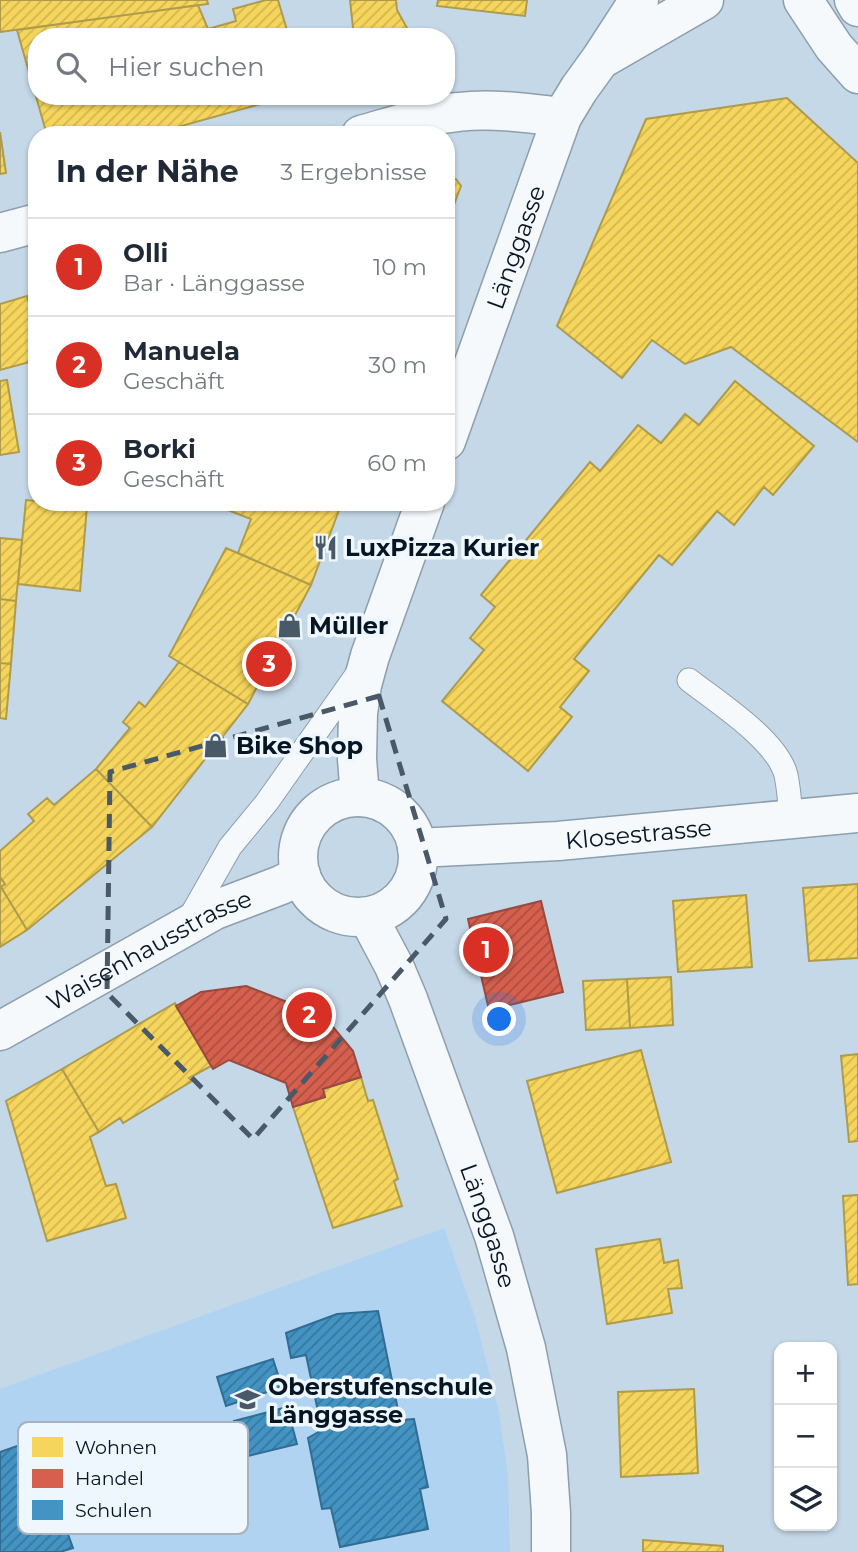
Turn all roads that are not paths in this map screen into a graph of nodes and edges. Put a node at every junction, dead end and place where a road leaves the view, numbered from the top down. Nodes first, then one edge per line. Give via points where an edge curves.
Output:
1 (639, 0) edge
2 (704, 0) edge
3 (803, 0) edge
4 (854, 0) edge
5 (858, 7) edge
6 (600, 60) junction
7 (858, 74) edge
8 (562, 117) junction
9 (394, 126) edge
10 (28, 225) edge
11 (0, 233) edge
12 (455, 416) edge
13 (422, 511) edge
14 (370, 656) junction
15 (689, 680) dead end
16 (360, 797) junction
17 (858, 813) edge
18 (791, 819) junction
19 (418, 848) junction
20 (300, 876) junction
21 (368, 917) junction
22 (184, 928) junction
23 (0, 1031) edge
24 (551, 1552) edge

1 - 6 street, Länggasse
2 - 6 street, Länggasse
3 - 7 street
4 - 5 street
6 - 8 street, Länggasse
8 - 9 street via 458,112
8 - 12 street, Länggasse
10 - 11 street
13 - 14 street
14 - 16 street via 358,713
14 - 22 lane via 267,802 230,846
15 - 18 lane via 765,740 786,774
16 - 19 street via 398,812
16 - 20 street via 332,803 310,821 301,838
17 - 18 street, Klosestrasse
18 - 19 street, Klosestrasse via 558,841
19 - 21 street via 418,864 407,892 397,904
20 - 21 street via 308,891 334,913
20 - 22 street, Waisenhausstrasse via 215,910
21 - 24 street, Länggasse via 408,999 494,1236 526,1348 547,1455
22 - 23 street, Waisenhausstrasse

